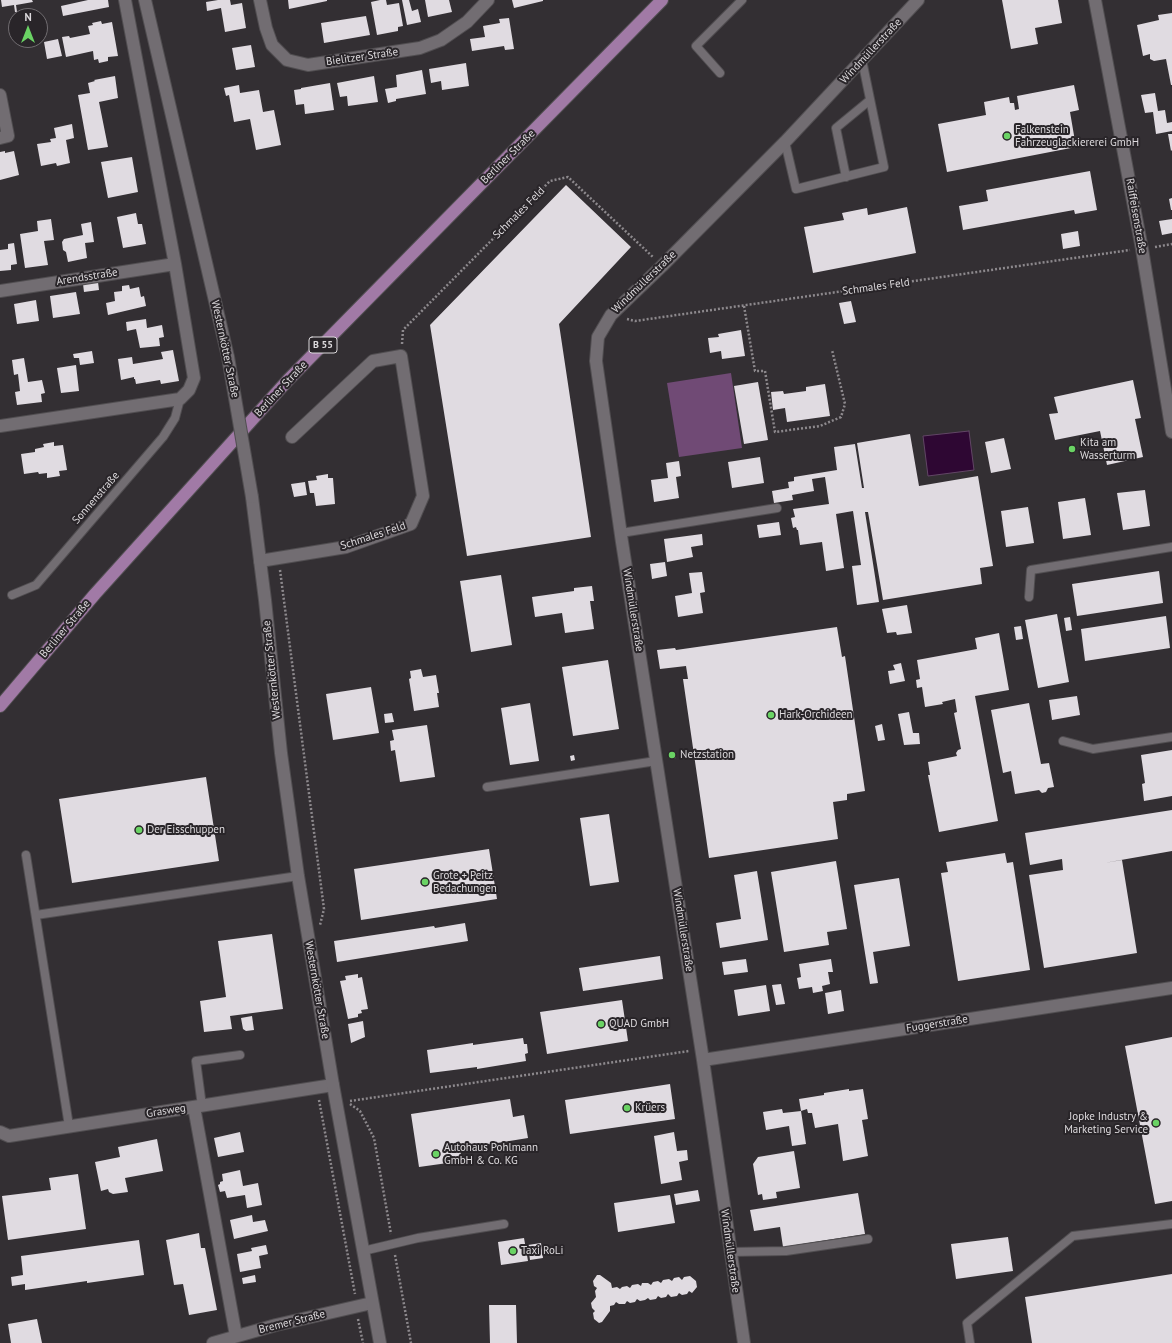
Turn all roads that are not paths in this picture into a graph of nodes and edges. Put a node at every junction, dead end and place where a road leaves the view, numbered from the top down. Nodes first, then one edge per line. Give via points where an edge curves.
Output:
1 (125, 0) edge
2 (145, 0) edge
3 (260, 0) edge
4 (488, 0) edge
5 (662, 0) edge
6 (742, 0) edge
7 (918, 0) edge
8 (1095, 0) edge
9 (862, 60) junction
10 (720, 73) dead end
11 (0, 95) edge
12 (870, 100) junction
13 (0, 138) edge
14 (785, 142) junction
15 (846, 177) junction
16 (175, 264) junction
17 (0, 291) edge
18 (180, 399) junction
19 (0, 426) edge
20 (1172, 432) edge
21 (292, 437) dead end
22 (777, 508) dead end
23 (621, 533) junction
24 (1172, 547) edge
25 (260, 561) junction
26 (12, 595) dead end
27 (1029, 597) dead end
28 (0, 706) edge
29 (1172, 737) edge
30 (1063, 741) dead end
31 (656, 761) junction
32 (486, 787) dead end
33 (26, 855) dead end
34 (298, 876) junction
35 (36, 915) junction
36 (1172, 988) edge
37 (240, 1055) dead end
38 (702, 1055) junction
39 (332, 1085) junction
40 (198, 1106) junction
41 (68, 1126) junction
42 (0, 1132) edge
43 (504, 1224) dead end
44 (1172, 1224) edge
45 (868, 1239) dead end
46 (363, 1252) junction
47 (730, 1252) junction
48 (372, 1303) junction
49 (236, 1336) junction
50 (213, 1343) edge
51 (380, 1343) edge
52 (744, 1343) edge
53 (970, 1343) edge

1 - 16 street
2 - 25 street, Westernkötter Straße, bridge via 228,356
3 - 4 street, Bielitzer Straße via 272,45 287,60 308,65 427,46 441,40 467,22
5 - 28 main road, Berliner Straße / B 55 via 288,380 94,594
6 - 10 lane via 696,46
7 - 9 street, Windmüllerstraße
8 - 20 street, Raiffeisenstraße via 1142,249
9 - 12 lane
9 - 14 street, Windmüllerstraße
11 - 13 street via 8,136
12 - 15 lane via 836,128
12 - 15 lane via 884,167
14 - 15 lane via 796,189
14 - 23 street, Windmüllerstraße via 611,315 598,337 596,361
16 - 17 street, Arendsstraße
16 - 18 street via 194,378 189,390
18 - 19 street
18 - 26 lane, Sonnenstraße via 175,418 164,437 36,584
21 - 25 street, Schmales Feld via 373,361 401,356 423,496 411,524 346,547
22 - 23 lane
23 - 31 street, Windmüllerstraße
24 - 27 lane via 1030,570
25 - 34 street, Westernkötter Straße via 281,753
29 - 30 lane via 1093,749
31 - 32 lane
31 - 38 street, Windmüllerstraße
33 - 35 lane
34 - 35 lane
34 - 39 street, Westernkötter Straße
35 - 41 lane
36 - 38 street, Fuggerstraße
37 - 40 lane via 196,1061
38 - 47 street, Windmüllerstraße
39 - 40 street, Grasweg
39 - 46 street, Westernkötter Straße via 341,1102
40 - 41 street, Grasweg
40 - 49 street
41 - 42 street, Grasweg via 9,1136
43 - 46 lane via 418,1238
44 - 53 lane via 1073,1236 967,1323
45 - 47 lane via 786,1251
46 - 48 street, Westernkötter Straße
47 - 52 street, Windmüllerstraße
48 - 49 street, Bremer Straße
48 - 51 street, Westernkötter Straße
49 - 50 street, Bremer Straße

